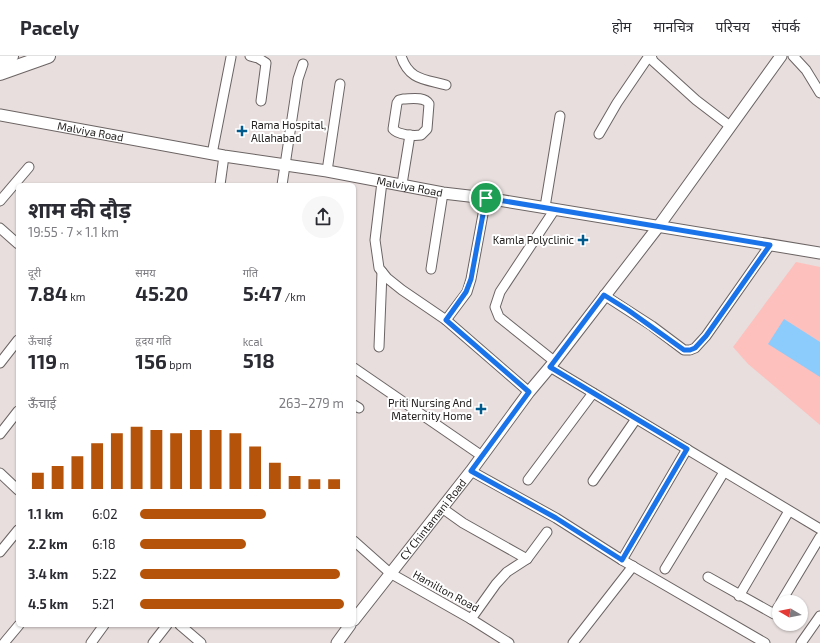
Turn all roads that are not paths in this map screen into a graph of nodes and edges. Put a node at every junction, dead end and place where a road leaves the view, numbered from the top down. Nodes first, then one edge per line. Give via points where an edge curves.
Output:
1 (11, 56) edge
2 (48, 56) edge
3 (250, 56) edge
4 (402, 56) edge
5 (650, 56) edge
6 (781, 56) edge
7 (793, 56) edge
8 (231, 57) dead end
9 (0, 60) edge
10 (303, 64) dead end
11 (0, 73) edge
12 (340, 84) dead end
13 (446, 85) dead end
14 (819, 86) edge
15 (261, 101) dead end
16 (0, 115) edge
17 (560, 116) dead end
18 (730, 126) junction
19 (599, 134) dead end
20 (410, 135) junction
21 (212, 154) junction
22 (224, 156) junction
23 (285, 165) junction
24 (29, 167) dead end
25 (326, 172) junction
26 (382, 182) junction
27 (220, 183) edge
28 (282, 183) edge
29 (402, 184) junction
30 (443, 193) junction
31 (486, 198) junction
32 (0, 201) edge
33 (550, 208) junction
34 (658, 227) junction
35 (0, 228) edge
36 (16, 242) edge
37 (770, 245) junction
38 (820, 253) edge
39 (431, 269) dead end
40 (382, 272) junction
41 (604, 295) junction
42 (446, 320) junction
43 (16, 343) edge
44 (379, 347) dead end
45 (0, 363) edge
46 (552, 364) junction
47 (356, 369) edge
48 (529, 392) junction
49 (593, 393) junction
50 (16, 414) edge
51 (636, 419) junction
52 (0, 434) edge
53 (687, 449) junction
54 (482, 456) junction
55 (471, 471) junction
56 (724, 472) junction
57 (0, 473) edge
58 (528, 480) dead end
59 (593, 481) dead end
60 (16, 488) edge
61 (442, 508) junction
62 (790, 511) junction
63 (820, 529) edge
64 (16, 532) edge
65 (547, 532) dead end
66 (820, 536) edge
67 (356, 543) edge
68 (0, 552) edge
69 (527, 559) junction
70 (622, 560) junction
71 (633, 566) junction
72 (665, 569) dead end
73 (390, 573) junction
74 (708, 577) dead end
75 (785, 595) edge
76 (739, 596) junction
77 (772, 613) edge
78 (820, 616) edge
79 (356, 617) edge
80 (471, 619) junction
81 (17, 627) edge
82 (103, 627) edge
83 (166, 627) edge
84 (182, 627) edge
85 (349, 627) edge
86 (95, 642) edge
87 (4, 643) edge
88 (154, 643) edge
89 (201, 643) edge
90 (337, 643) edge
91 (509, 643) edge
92 (573, 643) edge
93 (765, 643) edge
94 (801, 643) edge

1 - 9 highway
2 - 11 highway
3 - 15 street via 266,63
4 - 13 street via 405,66 416,76
5 - 18 street via 696,100
5 - 19 street
6 - 18 street, CY Chintamani Road
7 - 14 street
8 - 21 street
10 - 23 street via 298,79
12 - 25 street
16 - 21 street, Malviya Road
17 - 33 street
18 - 34 street, CY Chintamani Road
20 - 20 street via 395,132 393,129 397,103 403,99 423,99 429,104 427,129 421,135
20 - 29 street
21 - 22 street, Malviya Road
22 - 23 street, Malviya Road
22 - 27 street
23 - 25 street, Malviya Road
23 - 28 street
24 - 32 street
25 - 26 street, Malviya Road
26 - 29 street, Malviya Road
26 - 40 street via 375,240 379,268
29 - 30 street, Malviya Road
30 - 31 street, Malviya Road
30 - 39 street
31 - 33 street, Malviya Road
31 - 42 street via 471,279 466,292
33 - 34 street, Malviya Road
33 - 46 street via 500,292 495,307 499,317
34 - 37 street, Malviya Road
34 - 41 street, CY Chintamani Road
35 - 36 street
37 - 38 street, Malviya Road
37 - 41 street via 706,336 690,350 680,348 652,326
40 - 42 street via 402,290
40 - 44 street
41 - 46 street, CY Chintamani Road
42 - 48 street
43 - 45 street
46 - 48 street, CY Chintamani Road
46 - 49 street
47 - 54 street
48 - 54 street, CY Chintamani Road
49 - 51 street
49 - 58 street
50 - 52 street
51 - 53 street
51 - 59 street
53 - 56 street
53 - 70 street
54 - 55 street, CY Chintamani Road
55 - 61 street, CY Chintamani Road
55 - 70 street via 556,518
56 - 62 street
56 - 72 street
57 - 60 street
61 - 69 street via 463,523
61 - 73 street, CY Chintamani Road
62 - 63 street
62 - 76 street
64 - 68 street
65 - 69 street
66 - 75 street
67 - 73 street, Hamilton Road
69 - 80 street via 507,572
70 - 71 street
71 - 92 street
71 - 93 street
73 - 79 street, CY Chintamani Road
73 - 80 street, Hamilton Road
74 - 76 street
76 - 77 street
78 - 94 street
80 - 91 street, Hamilton Road
81 - 87 street
82 - 86 street
83 - 88 street
84 - 89 street
85 - 90 street

